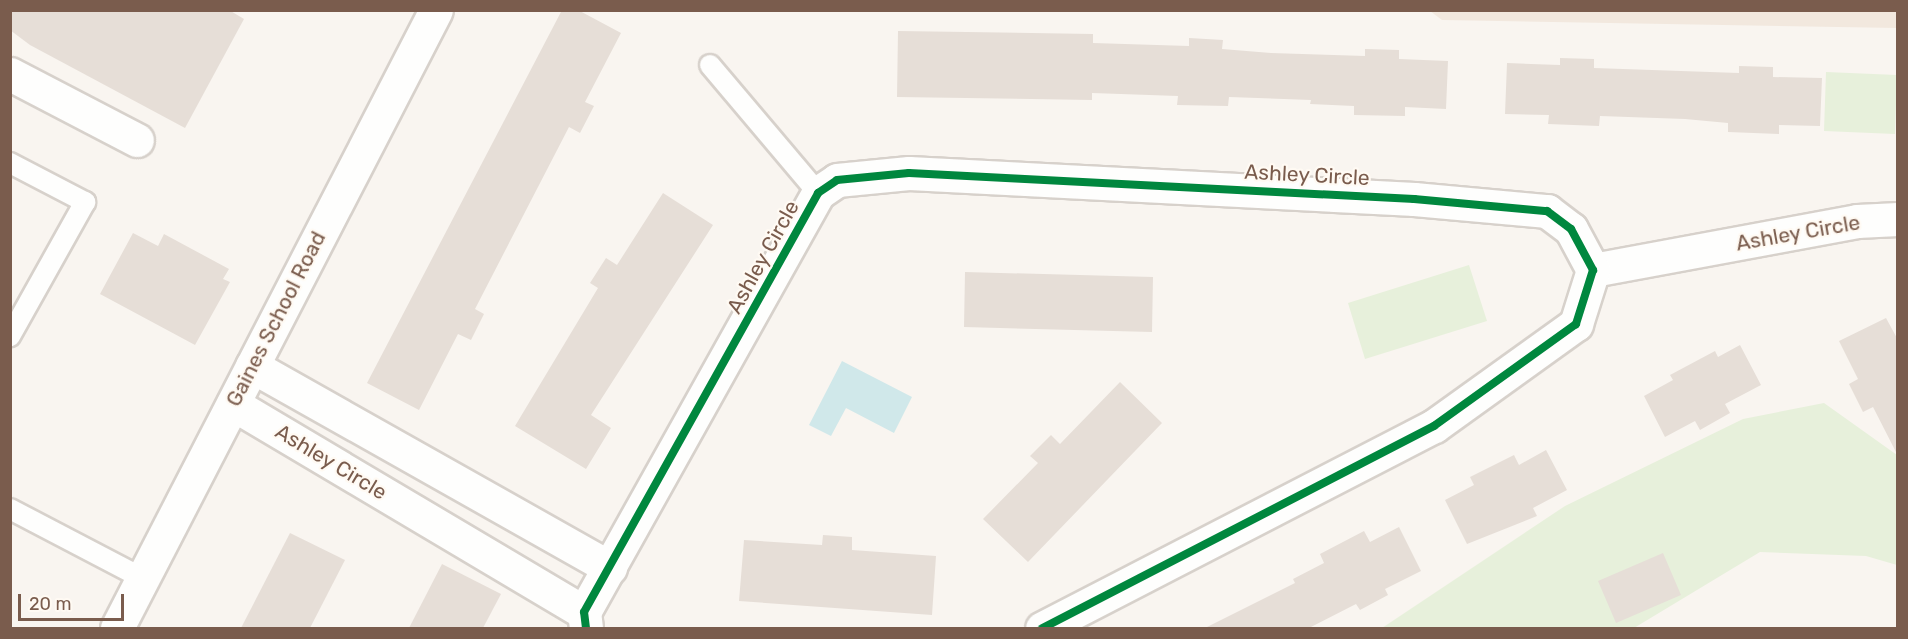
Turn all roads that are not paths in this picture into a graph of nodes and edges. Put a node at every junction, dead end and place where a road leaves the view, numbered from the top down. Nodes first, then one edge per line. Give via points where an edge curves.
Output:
1 (436, 10) edge
2 (710, 65) dead end
3 (10, 74) edge
4 (137, 140) dead end
5 (10, 163) edge
6 (819, 193) junction
7 (1898, 219) edge
8 (1593, 270) junction
9 (10, 336) edge
10 (252, 366) junction
11 (233, 404) junction
12 (10, 509) edge
13 (610, 568) junction
14 (142, 578) junction
15 (585, 620) edge
16 (117, 628) edge
17 (1042, 628) edge

1 - 10 street, Gaines School Road
2 - 6 lane
3 - 4 street
5 - 9 lane via 85,202
6 - 8 street, Ashley Circle via 837,180 853,176 909,173 1414,199 1547,212 1571,229
6 - 13 street, Ashley Circle
7 - 8 street, Ashley Circle via 1857,221
8 - 17 street via 1576,324 1434,426
10 - 11 street, Gaines School Road
10 - 13 street, Ashley Circle
11 - 14 street, Gaines School Road
11 - 15 street, Ashley Circle
12 - 14 lane
13 - 15 street, Ashley Circle
14 - 16 street, Gaines School Road

